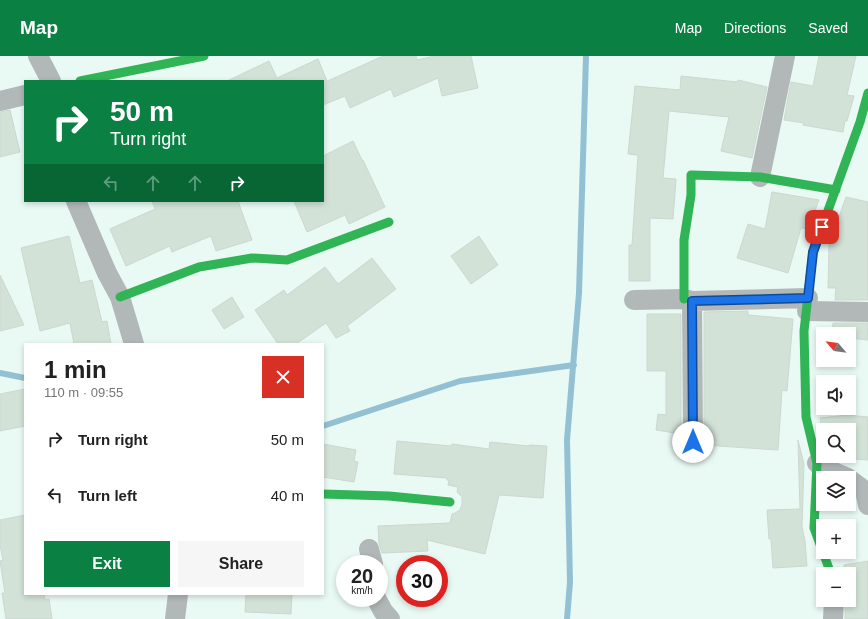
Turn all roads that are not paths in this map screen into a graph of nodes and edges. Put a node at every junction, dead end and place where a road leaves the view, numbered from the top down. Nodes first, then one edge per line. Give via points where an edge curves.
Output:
1 (38, 56) edge
2 (204, 56) edge
3 (785, 56) edge
4 (50, 80) edge
5 (85, 80) edge
6 (868, 92) edge
7 (24, 95) edge
8 (0, 101) edge
9 (760, 177) junction
10 (836, 190) junction
11 (76, 202) edge
12 (389, 222) dead end
13 (120, 297) junction
14 (634, 300) dead end
15 (688, 300) junction
16 (807, 305) junction
17 (868, 312) edge
18 (134, 343) edge
19 (693, 442) dead end
20 (816, 459) edge
21 (817, 463) joint
22 (832, 471) edge
23 (856, 484) edge
24 (324, 494) edge
25 (450, 502) dead end
26 (868, 505) edge
27 (828, 567) edge
28 (178, 595) edge
29 (381, 607) edge
30 (834, 607) edge
31 (175, 619) edge
32 (390, 619) edge
33 (833, 619) edge

1 - 4 street
2 - 5 street
3 - 9 street
6 - 10 street
7 - 8 street
9 - 10 street
9 - 15 street via 691,175 691,195 684,240
10 - 16 street via 813,252
11 - 13 street
12 - 13 street via 287,260 252,258 199,267
13 - 18 street
14 - 15 street
15 - 16 street
15 - 19 street
16 - 17 street
16 - 20 street via 804,331 806,417
21 - 22 street
21 - 27 street via 814,528
23 - 26 street via 864,491
24 - 25 street via 389,496
28 - 31 street
29 - 32 street
30 - 33 street

